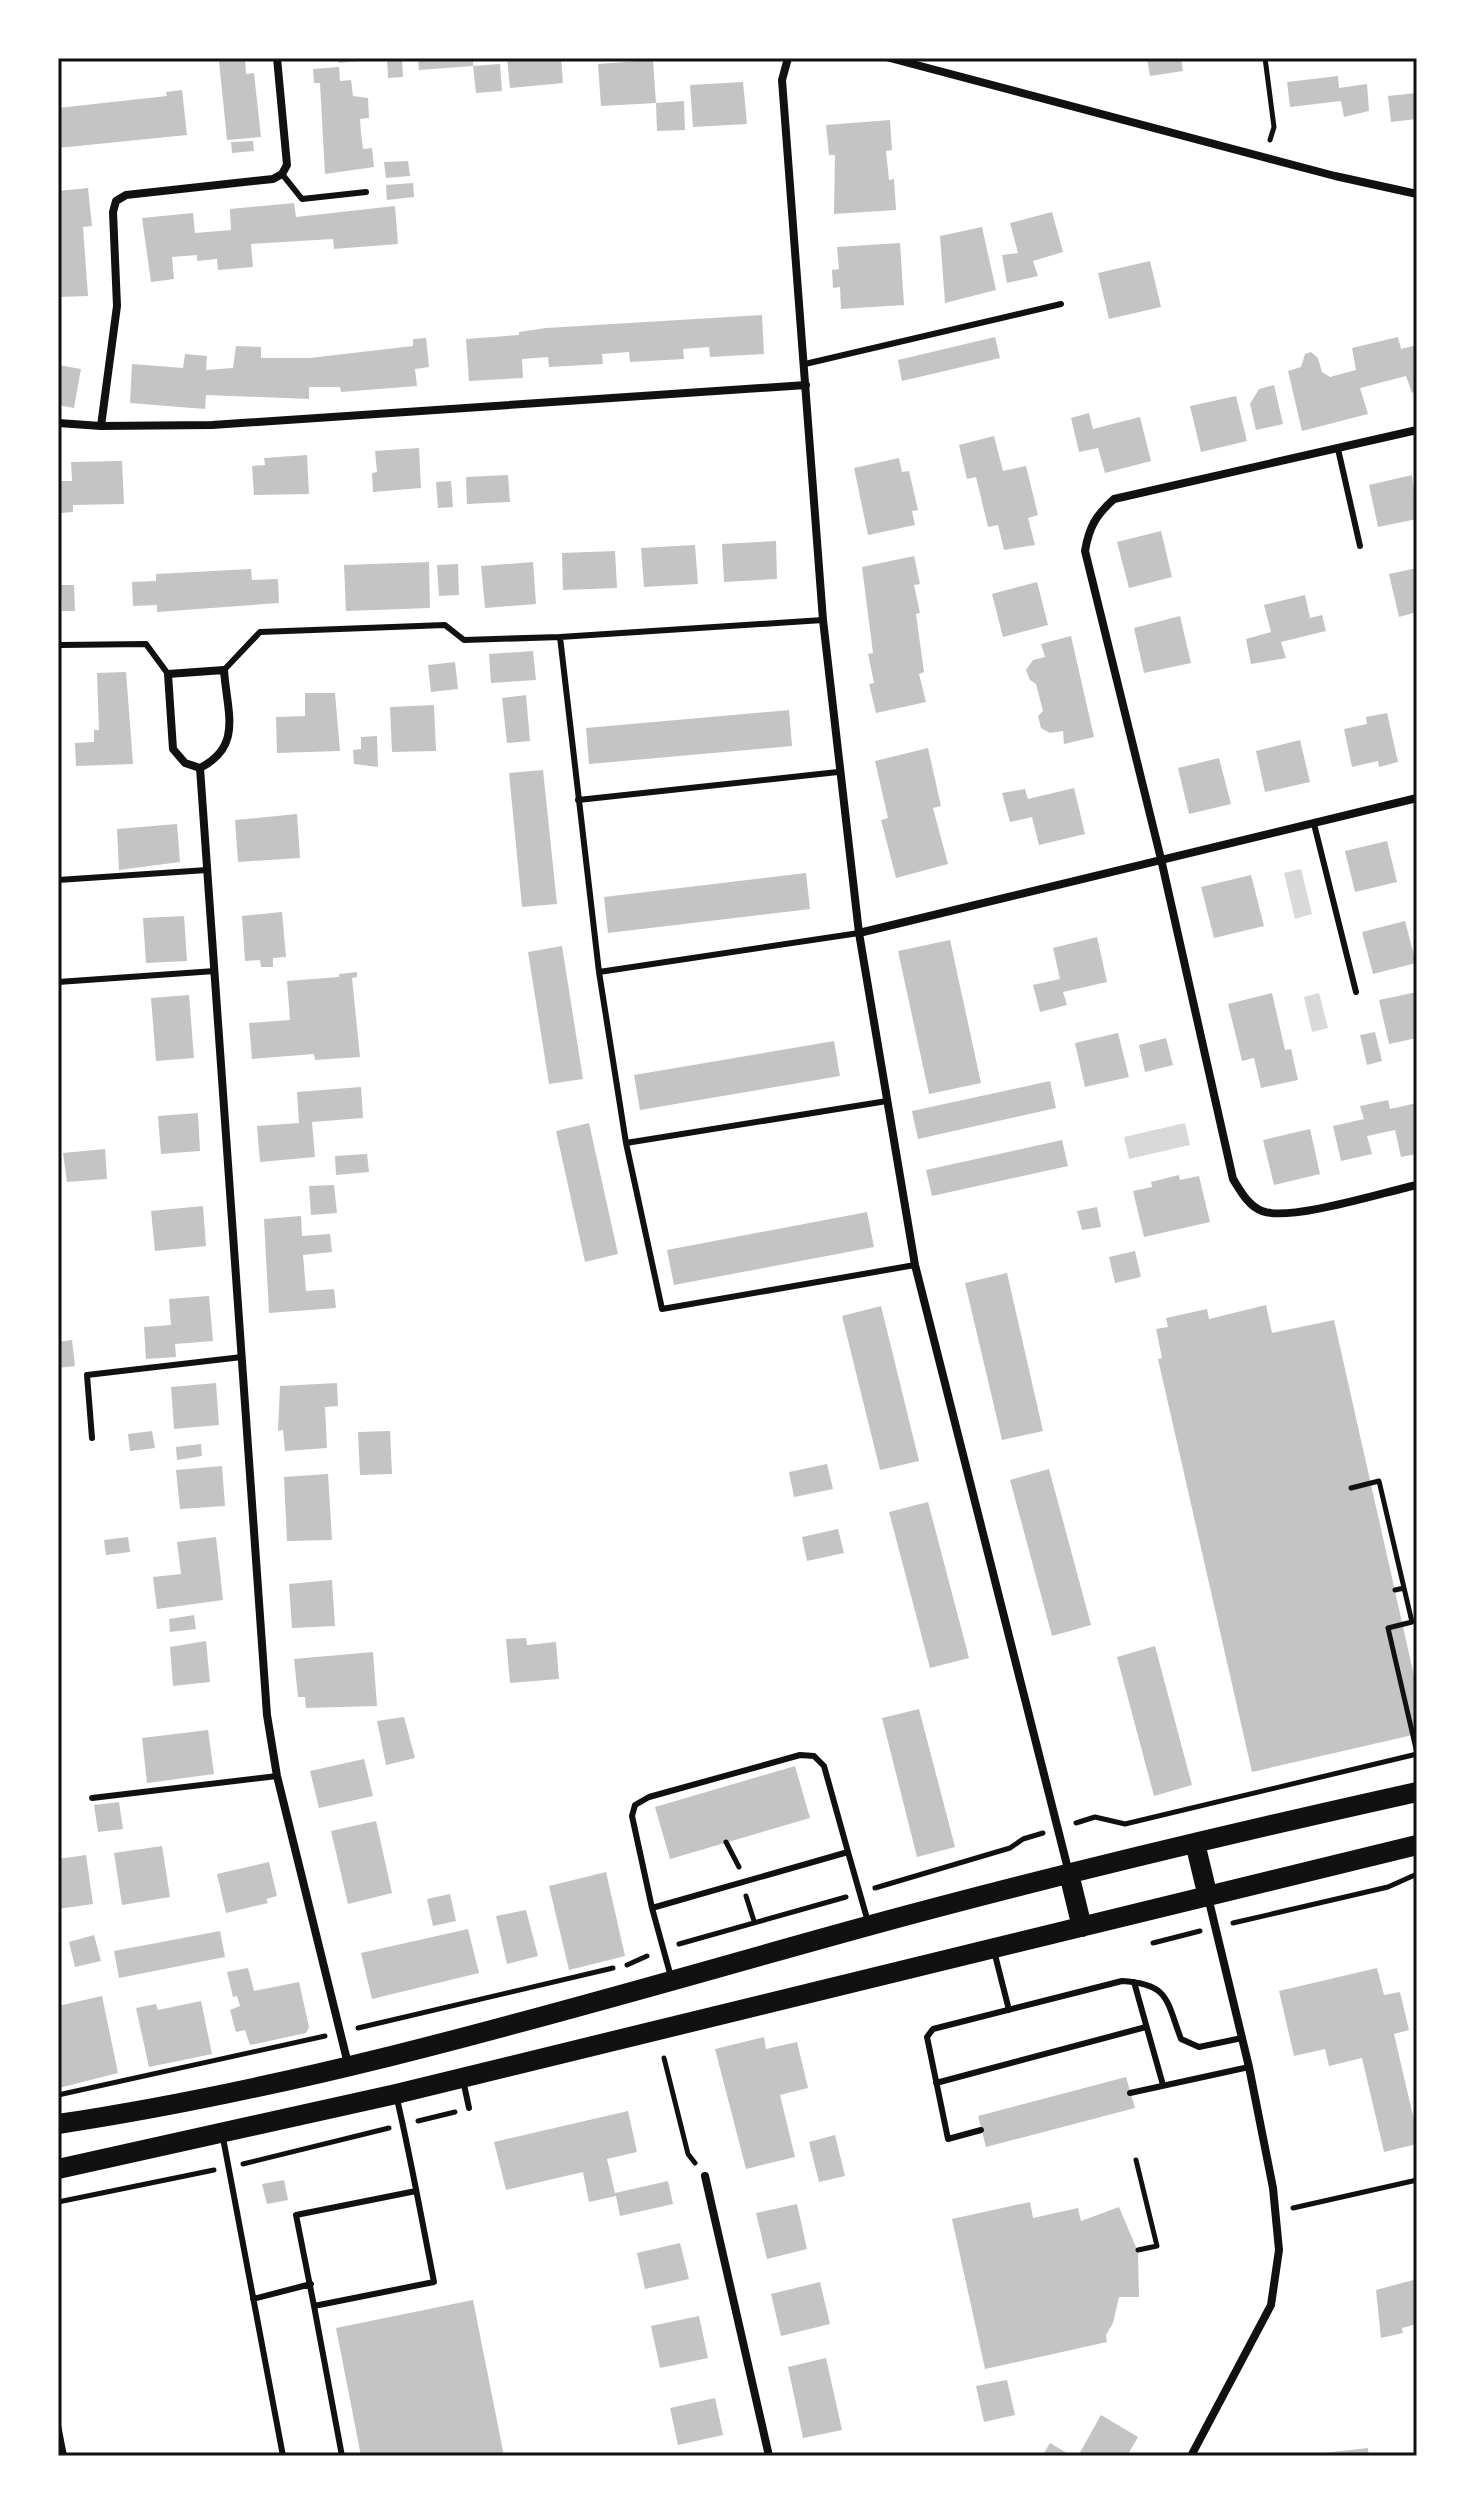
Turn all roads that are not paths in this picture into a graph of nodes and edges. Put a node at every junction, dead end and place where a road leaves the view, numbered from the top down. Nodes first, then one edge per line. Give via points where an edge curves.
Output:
1 (277, 58) edge
2 (788, 58) edge
3 (890, 58) edge
4 (282, 174) junction
5 (366, 192) dead end
6 (1417, 194) edge
7 (1061, 304) dead end
8 (805, 364) junction
9 (806, 385) junction
10 (58, 423) edge
11 (101, 426) junction
12 (1417, 430) edge
13 (1338, 449) junction
14 (1360, 546) dead end
15 (823, 620) junction
16 (560, 637) junction
17 (61, 645) dead end
18 (224, 670) junction
19 (168, 674) junction
20 (200, 768) junction
21 (838, 772) junction
22 (1417, 798) edge
23 (578, 800) junction
24 (1314, 824) junction
25 (1161, 859) junction
26 (207, 870) junction
27 (58, 880) edge
28 (859, 933) junction
29 (215, 971) junction
30 (599, 972) junction
31 (58, 982) edge
32 (1356, 992) dead end
33 (887, 1101) junction
34 (626, 1143) junction
35 (1417, 1185) edge
36 (915, 1265) junction
37 (242, 1357) junction
38 (92, 1438) dead end
39 (277, 1776) junction
40 (1417, 1792) edge
41 (92, 1798) dead end
42 (1195, 1843) junction
43 (1417, 1845) edge
44 (848, 1852) junction
45 (1069, 1874) junction
46 (1208, 1897) junction
47 (652, 1908) junction
48 (869, 1926) junction
49 (1082, 1927) junction
50 (993, 1948) junction
51 (672, 1980) junction
52 (1134, 1982) junction
53 (1009, 2010) junction
54 (1146, 2027) junction
55 (1242, 2038) junction
56 (348, 2064) junction
57 (1249, 2067) junction
58 (462, 2078) junction
59 (936, 2083) junction
60 (1163, 2085) junction
61 (1130, 2093) dead end
62 (396, 2094) junction
63 (469, 2108) road end
64 (58, 2124) edge
65 (981, 2130) dead end
66 (222, 2135) junction
67 (58, 2169) edge
68 (705, 2176) road end
69 (416, 2191) junction
70 (311, 2284) junction
71 (253, 2299) junction
72 (314, 2306) junction
73 (58, 2425) edge
74 (64, 2456) edge
75 (283, 2456) edge
76 (342, 2456) edge
77 (769, 2456) edge
78 (1191, 2456) edge

1 - 4 street via 287,165
2 - 8 street via 782,80
3 - 6 street
4 - 5 lane via 302,199
4 - 11 street via 126,195 116,201 117,306
7 - 8 lane
8 - 9 street
9 - 11 street via 212,425
9 - 15 street
10 - 11 street
12 - 13 street
13 - 14 lane
13 - 25 street via 1114,499 1096,515 1088,532 1085,551
15 - 16 lane
15 - 21 street
16 - 18 lane via 464,640 445,625 260,632
16 - 23 lane
17 - 19 lane via 146,644
18 - 19 street
18 - 20 street via 229,744 218,759
19 - 20 street via 173,749 185,763
20 - 26 street
21 - 23 lane
21 - 28 street
22 - 24 street
23 - 30 lane
24 - 25 street
24 - 32 lane
25 - 28 street
25 - 35 street via 1233,1179 1247,1200 1262,1211 1292,1213
26 - 27 lane
26 - 29 street
28 - 30 lane
28 - 33 street
29 - 31 lane
29 - 37 street
30 - 34 lane
33 - 34 lane
33 - 36 street
34 - 36 lane via 662,1309
36 - 45 street
37 - 38 lane via 87,1375
37 - 39 street via 267,1715
39 - 41 lane
39 - 56 street
40 - 42 main road
42 - 45 main road
42 - 46 main road
43 - 46 main road
44 - 47 lane
44 - 47 lane via 824,1766 814,1756 800,1755 649,1797 635,1805 632,1816
44 - 48 lane
45 - 48 main road
45 - 49 main road
46 - 49 main road
46 - 55 street
47 - 51 lane
48 - 51 main road
49 - 50 main road
50 - 53 lane
50 - 58 main road
51 - 56 main road
52 - 53 lane
52 - 54 lane
52 - 55 lane via 1145,1981 1164,1992 1181,2039 1199,2047
53 - 59 lane via 933,2029 927,2037
54 - 59 lane
54 - 60 lane
55 - 57 street
56 - 64 main road
57 - 60 lane
57 - 78 street via 1276,2212 1279,2250 1271,2305
58 - 62 main road
58 - 63 lane
59 - 65 lane via 948,2139
60 - 61 lane
62 - 66 main road
62 - 69 lane
66 - 67 main road
66 - 71 lane
68 - 77 street
69 - 70 lane via 296,2215
69 - 72 lane via 434,2282
70 - 71 lane
70 - 72 lane
71 - 75 lane
72 - 76 lane
73 - 74 lane

